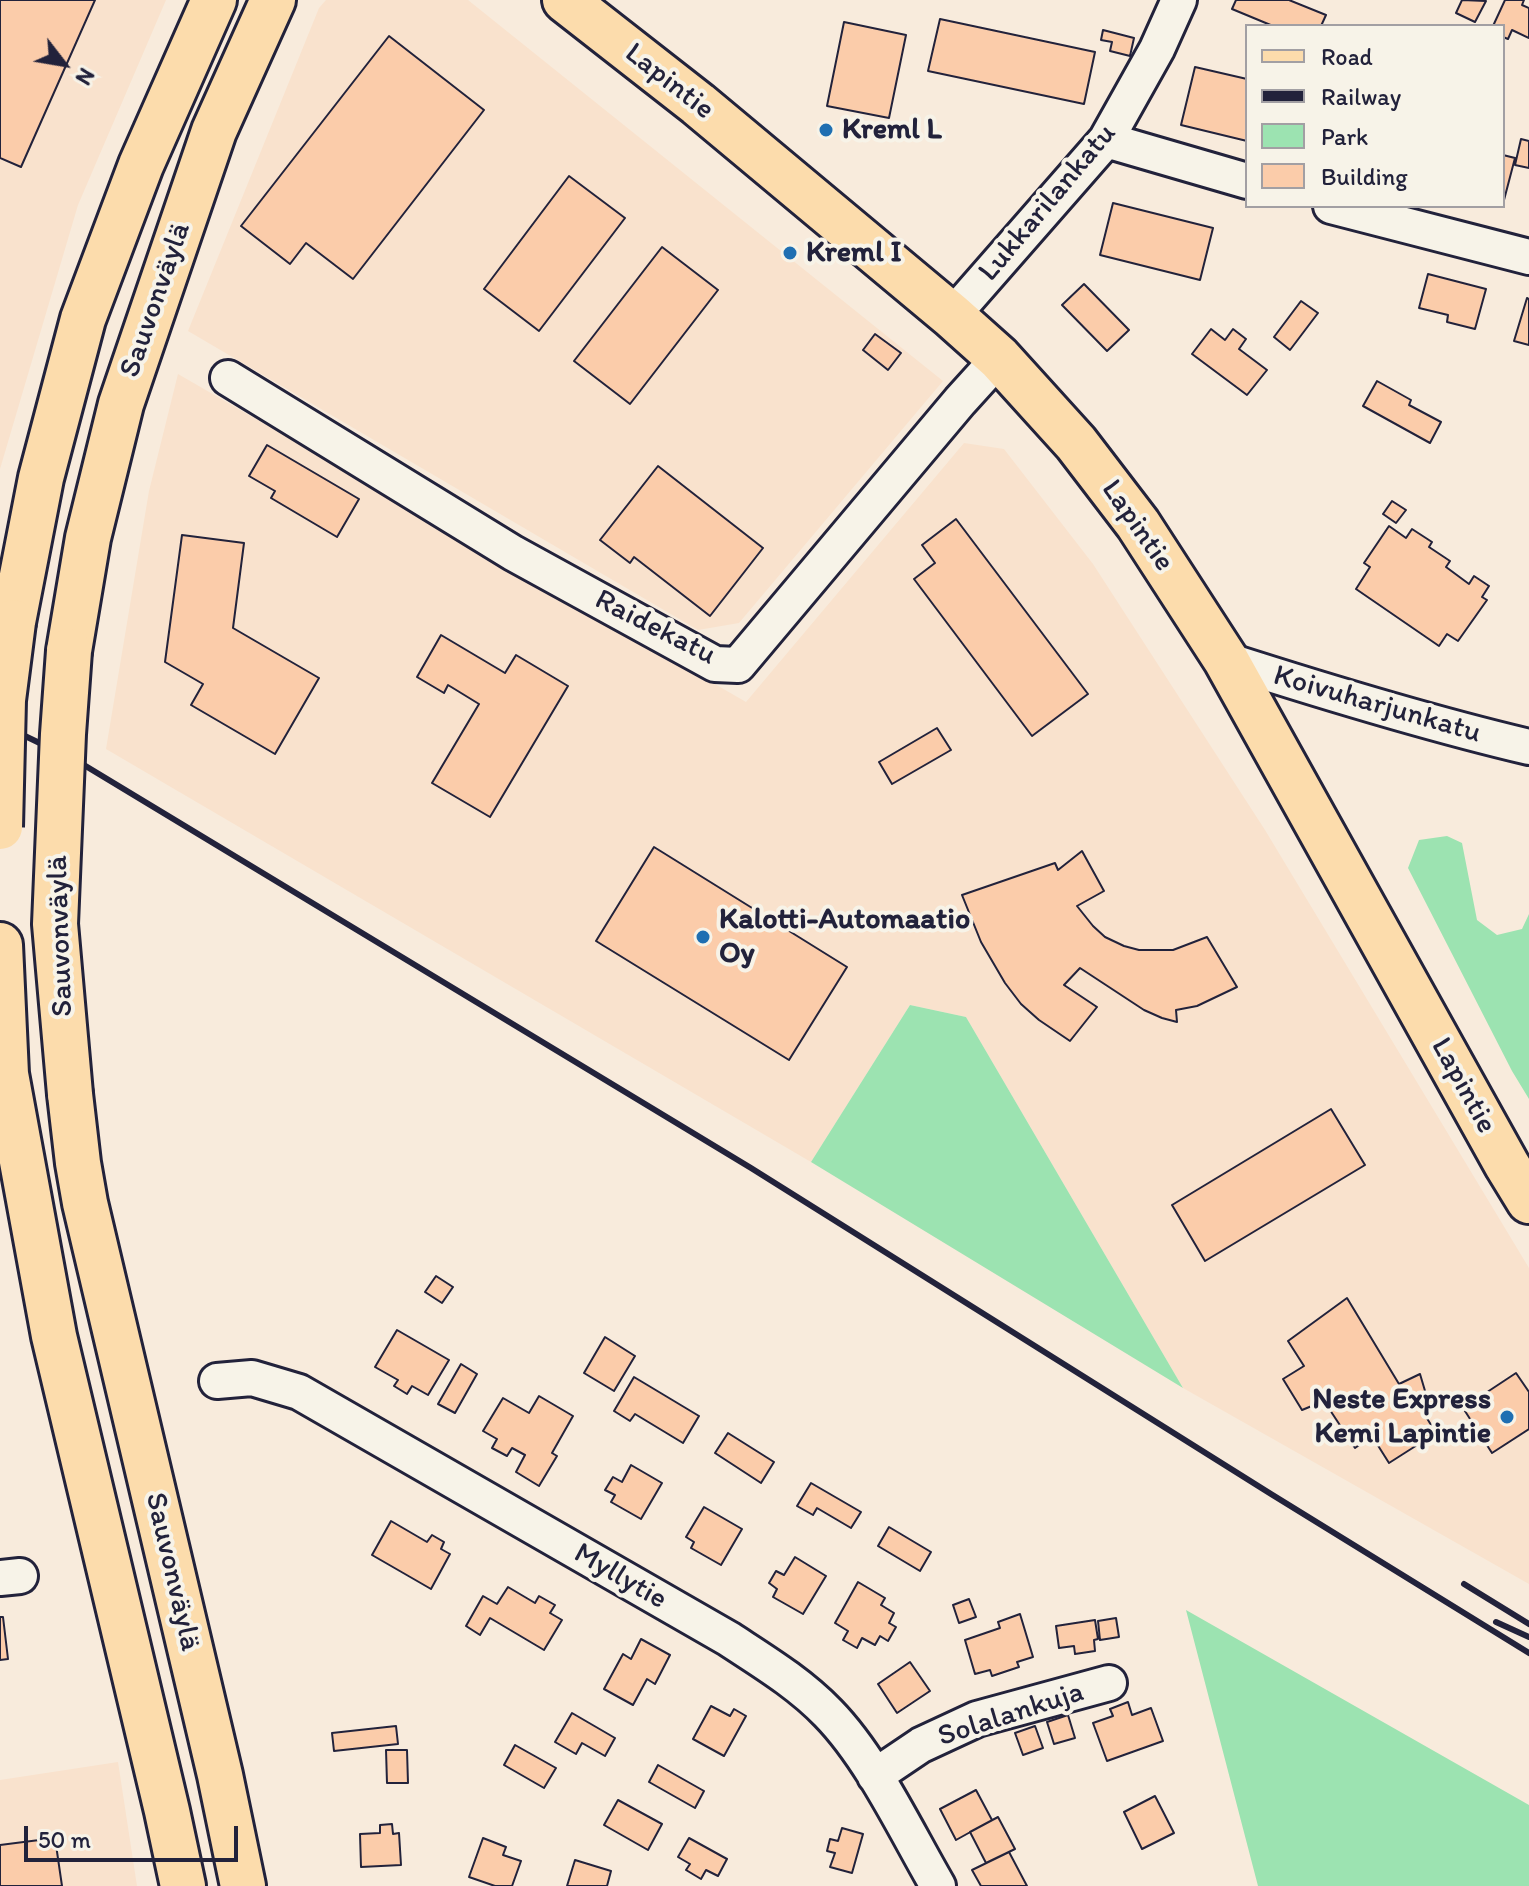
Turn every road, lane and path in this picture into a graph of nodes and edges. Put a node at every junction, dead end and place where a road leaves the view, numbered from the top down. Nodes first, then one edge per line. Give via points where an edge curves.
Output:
1 (214, 0) edge
2 (273, 0) edge
3 (565, 0) edge
4 (1179, 0) edge
5 (1106, 140) junction
6 (1245, 180) edge
7 (1339, 208) edge
8 (1529, 257) edge
9 (952, 316) junction
10 (999, 358) junction
11 (228, 378) dead end
12 (1226, 660) junction
13 (1529, 747) edge
14 (0, 827) edge
15 (0, 945) edge
16 (1529, 1201) edge
17 (217, 1381) dead end
18 (1109, 1683) dead end
19 (875, 1776) junction
20 (183, 1886) edge
21 (243, 1886) edge
22 (938, 1886) edge

1 - 14 main road, Sauvonväylä, bridge via 141,165 83,319 41,478 3,700
2 - 21 main road, Sauvonväylä, bridge via 214,131 121,404 88,538 69,651 55,924 85,1203
3 - 9 main road, Lapintie
4 - 5 street, Lukkarilankatu
5 - 6 street
5 - 9 street, Lukkarilankatu
7 - 8 street
9 - 10 main road, Lapintie
10 - 11 street, Raidekatu via 738,665 715,664 513,553
10 - 12 main road, Lapintie via 1076,443 1138,524
12 - 13 street, Koivuharjunkatu
12 - 16 main road, Lapintie
15 - 20 main road, Sauvonväylä via 6,1074 54,1336
17 - 19 street, Myllytie via 252,1378 299,1392 729,1639 807,1692 831,1715
18 - 19 street, Solalankuja via 977,1719 921,1745
19 - 22 street, Myllytie

